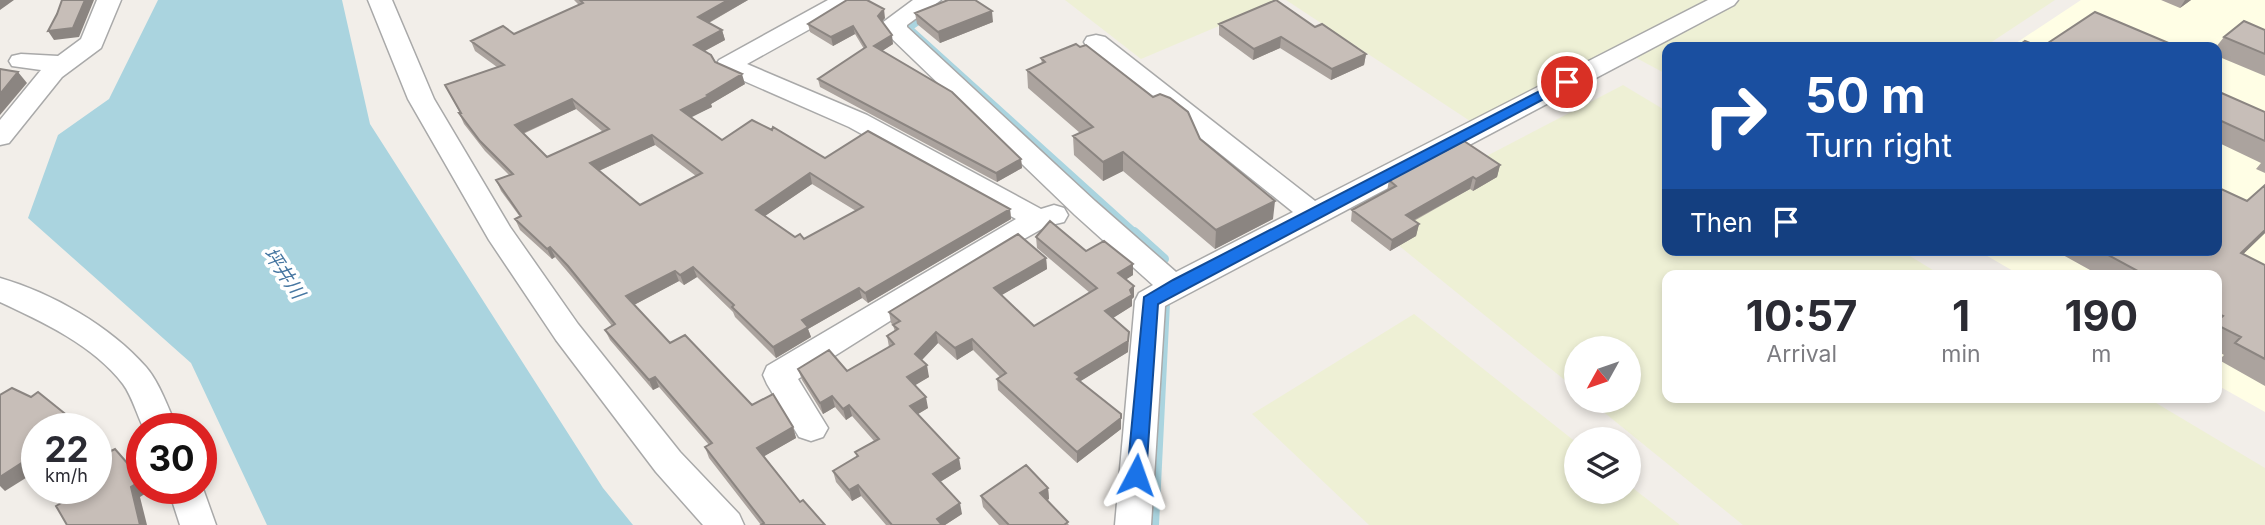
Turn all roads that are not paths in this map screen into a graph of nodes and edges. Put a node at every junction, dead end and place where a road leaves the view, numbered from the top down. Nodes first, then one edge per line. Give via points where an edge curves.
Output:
1 (109, 0) edge
2 (380, 0) edge
3 (845, 0) edge
4 (929, 0) edge
5 (1726, 0) edge
6 (1096, 42) dead end
7 (21, 61) dead end
8 (62, 64) junction
9 (0, 136) edge
10 (1085, 208) junction
11 (1315, 215) junction
12 (1038, 219) junction
13 (1174, 287) junction
14 (0, 289) edge
15 (153, 413) edge
16 (811, 428) dead end
17 (191, 504) edge
18 (198, 525) edge
19 (726, 525) edge
20 (1133, 525) edge

1 - 8 street via 92,43
2 - 19 street via 421,99 499,233 567,332 668,462
3 - 12 street via 728,65 858,121
4 - 10 street via 894,23 896,30
5 - 11 street
6 - 11 street
7 - 8 street
8 - 9 street
10 - 12 street
10 - 13 street
11 - 13 street
12 - 16 street via 779,375
13 - 20 street via 1150,301
14 - 15 street via 66,320 111,353 136,377
17 - 18 street

